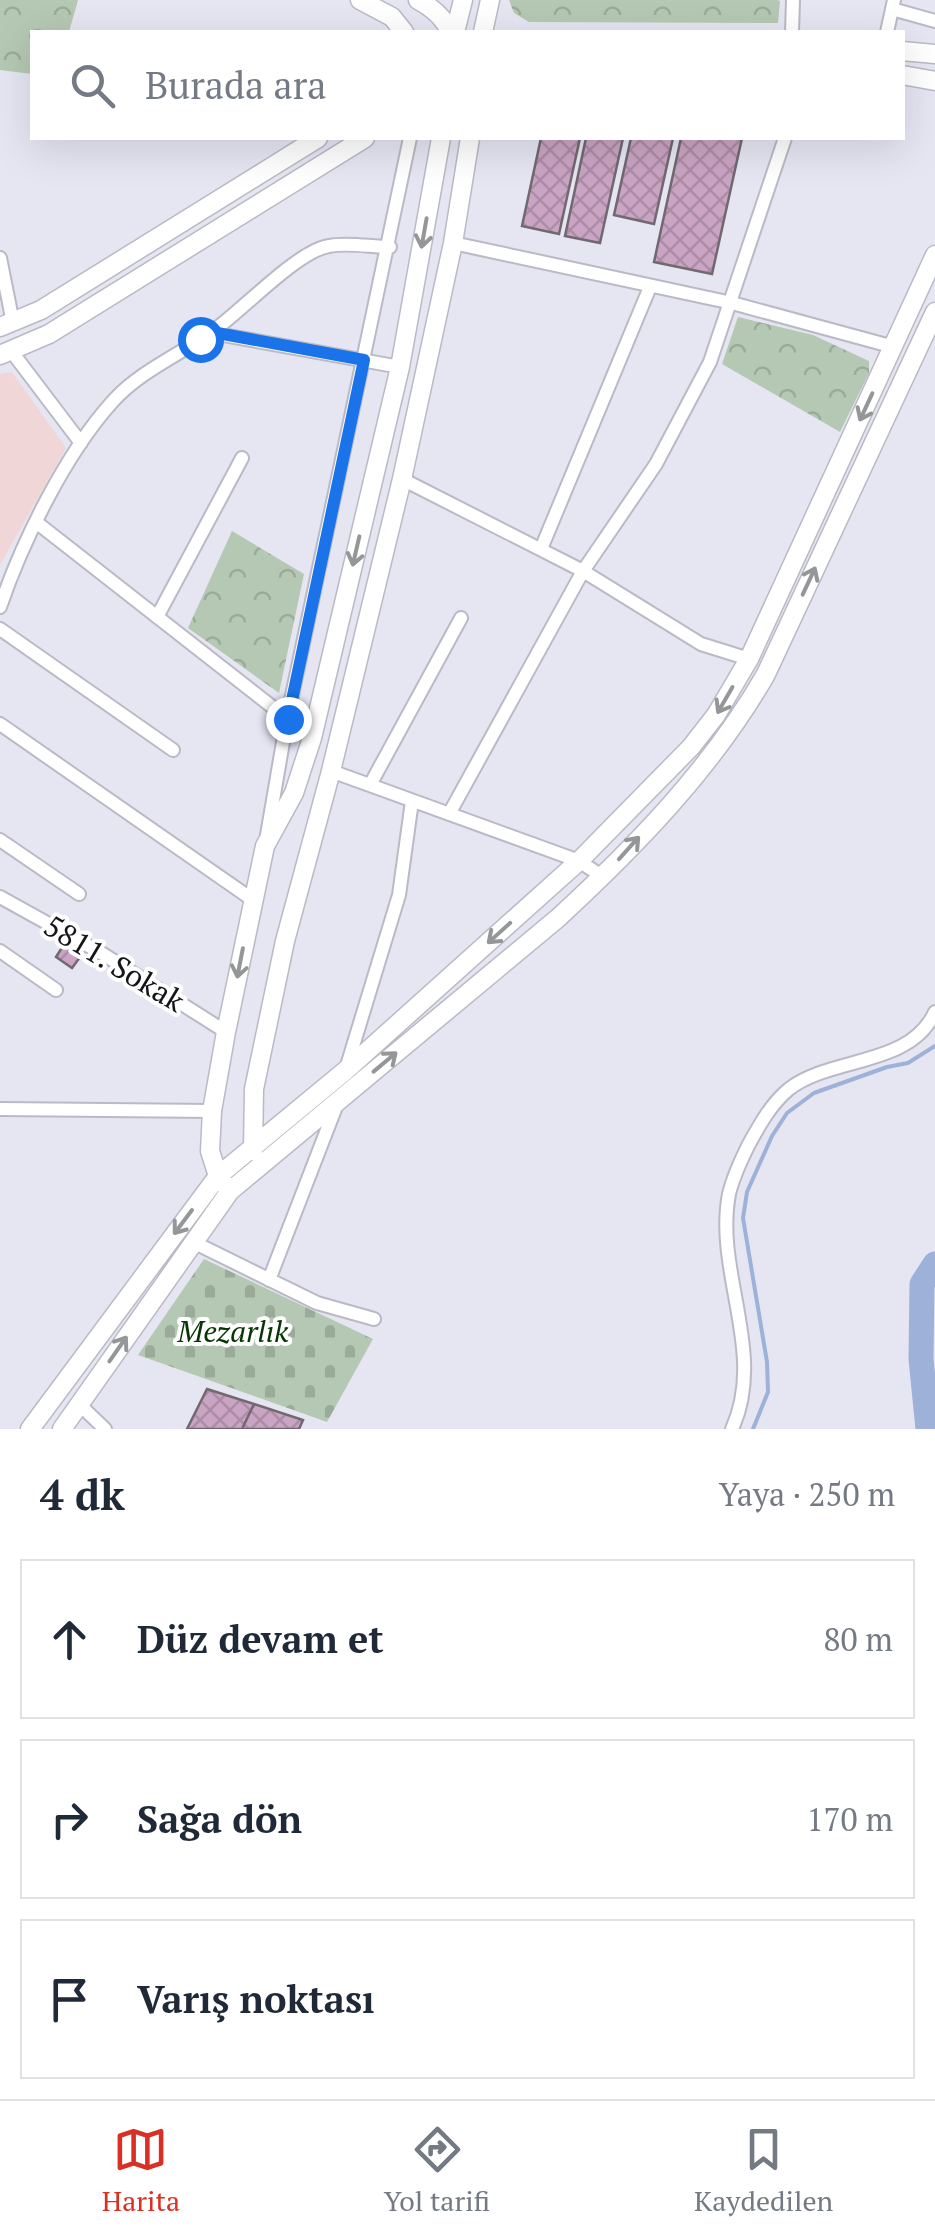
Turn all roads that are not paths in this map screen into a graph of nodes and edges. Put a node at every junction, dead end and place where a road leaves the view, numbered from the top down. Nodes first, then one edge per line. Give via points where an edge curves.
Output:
1 (360, 0) edge
2 (418, 0) edge
3 (463, 0) edge
4 (490, 0) edge
5 (793, 0) edge
6 (893, 4) edge
7 (935, 21) edge
8 (402, 30) edge
9 (451, 30) edge
10 (453, 30) edge
11 (484, 30) edge
12 (792, 30) edge
13 (887, 30) edge
14 (905, 51) edge
15 (935, 54) edge
16 (905, 76) edge
17 (935, 81) edge
18 (315, 140) edge
19 (362, 140) edge
20 (410, 140) edge
21 (441, 140) edge
22 (470, 140) edge
23 (783, 140) edge
24 (453, 243) junction
25 (390, 247) junction
26 (935, 255) edge
27 (0, 258) edge
28 (650, 287) junction
29 (732, 303) junction
30 (933, 323) edge
31 (6, 325) edge
32 (212, 332) junction
33 (894, 347) junction
34 (6, 354) edge
35 (364, 360) junction
36 (400, 366) junction
37 (81, 444) junction
38 (242, 458) dead end
39 (402, 480) junction
40 (36, 522) junction
41 (542, 549) junction
42 (584, 571) junction
43 (0, 607) edge
44 (157, 617) junction
45 (461, 618) dead end
46 (0, 629) edge
47 (748, 659) junction
48 (288, 719) junction
49 (0, 724) edge
50 (312, 738) junction
51 (173, 750) dead end
52 (332, 771) junction
53 (370, 785) junction
54 (412, 800) junction
55 (448, 814) junction
56 (0, 840) edge
57 (266, 846) junction
58 (580, 861) junction
59 (603, 877) junction
60 (80, 894) dead end
61 (0, 897) edge
62 (253, 900) junction
63 (0, 951) edge
64 (56, 990) dead end
65 (935, 1012) edge
66 (226, 1032) junction
67 (345, 1071) junction
68 (337, 1102) junction
69 (0, 1109) edge
70 (212, 1111) junction
71 (254, 1144) junction
72 (252, 1172) junction
73 (224, 1183) junction
74 (193, 1242) junction
75 (269, 1280) junction
76 (374, 1319) dead end
77 (80, 1405) junction
78 (30, 1429) edge
79 (62, 1429) edge
80 (105, 1429) edge
81 (732, 1429) edge

1 - 8 street
2 - 9 street
3 - 10 street
4 - 11 street
5 - 12 street
6 - 7 street
6 - 13 street
14 - 15 street
16 - 17 street
18 - 31 street
19 - 34 street via 50,334
20 - 25 street
21 -> 36 street
22 - 24 street
23 - 29 street
24 - 28 street
24 - 39 street
25 - 32 street via 328,246 307,255
25 - 35 street
26 - 33 street
27 - 31 street
28 - 29 street
28 - 41 street
29 - 33 street
29 - 42 street via 710,362 656,464
59 -> 30 street via 741,718
32 - 35 street
32 - 37 street via 130,385
33 -> 47 street
34 - 37 street
35 - 36 street
35 - 48 street
36 -> 50 street
37 - 40 street
38 - 44 street
39 - 41 street
39 - 52 street
40 - 43 street
40 - 44 street
41 - 42 street
42 - 47 street via 701,644
42 - 55 street
44 - 48 street
45 - 53 street
46 - 51 street
47 -> 58 street via 690,747
48 - 50 street
48 - 57 street
49 - 62 street
50 - 57 street via 294,794
52 - 53 street
52 - 71 street via 254,1088
53 - 54 street
54 - 55 street
54 - 67 street via 398,894
55 - 58 street
56 - 60 street
57 - 62 street
58 - 59 street
58 -> 67 street
68 -> 59 street
61 - 66 street, 5811. Sokak
62 -> 66 street
63 - 64 street
65 - 81 street via 904,1045 791,1087 748,1146 729,1196 729,1260 745,1382
66 - 70 street
67 - 71 street
68 - 72 street
68 - 75 street
69 - 70 street
70 - 73 street via 210,1151
71 - 72 street
71 - 73 street
72 - 73 street
73 - 74 street
73 -> 78 street
74 - 75 street
77 -> 74 street
75 - 76 street
77 - 79 street
77 - 80 street

